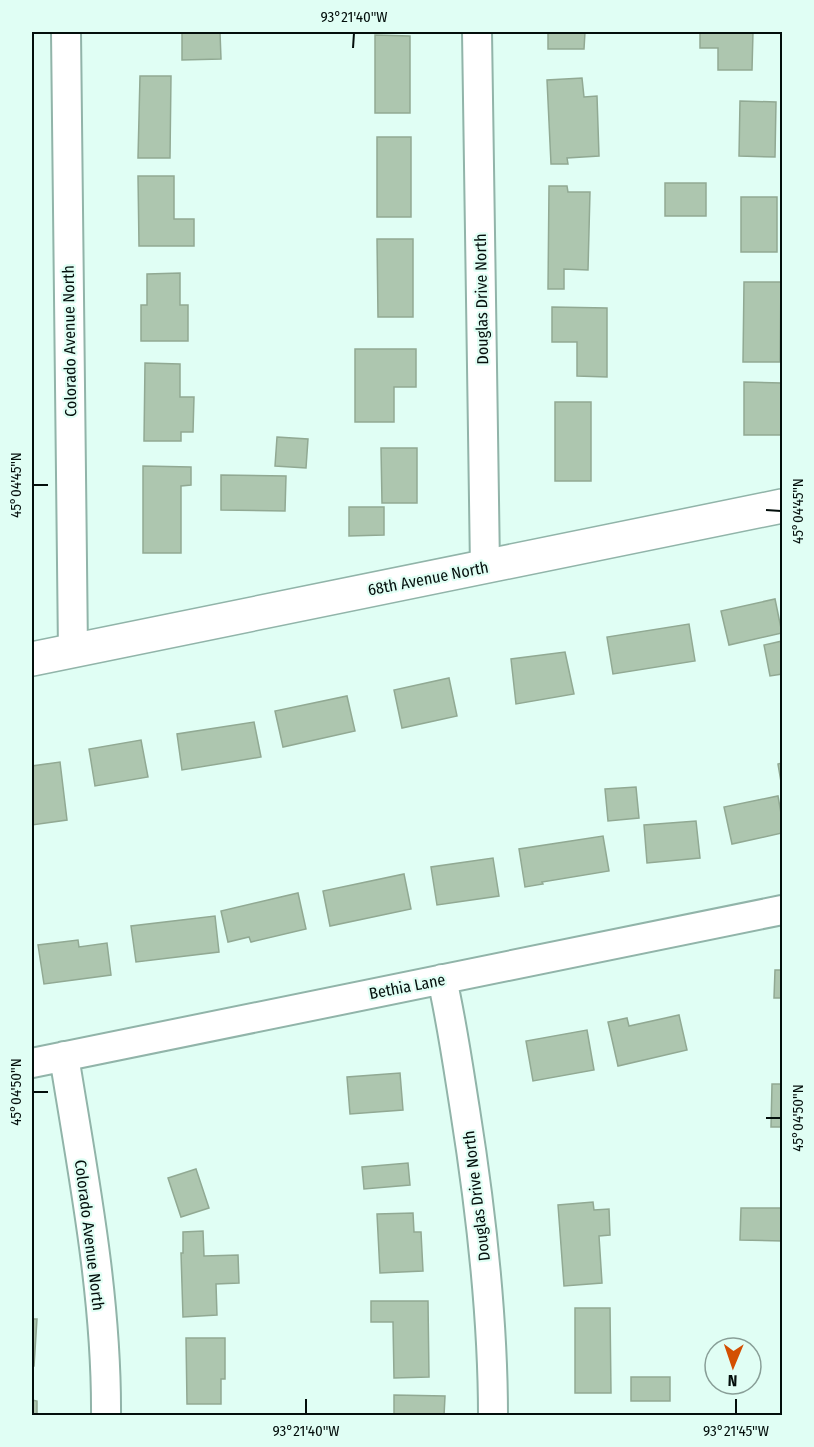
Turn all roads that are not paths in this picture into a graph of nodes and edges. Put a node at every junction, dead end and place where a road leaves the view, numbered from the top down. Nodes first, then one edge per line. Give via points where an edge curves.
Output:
1 (66, 32) edge
2 (477, 32) edge
3 (783, 506) edge
4 (485, 567) junction
5 (73, 651) junction
6 (32, 659) edge
7 (783, 910) edge
8 (442, 979) junction
9 (64, 1056) junction
10 (32, 1062) edge
11 (106, 1416) edge
12 (493, 1416) edge

1 - 5 street, Colorado Avenue North
2 - 4 street, Douglas Drive North
3 - 4 street, 68th Avenue North
4 - 5 street, 68th Avenue North
5 - 6 street, 68th Avenue North
7 - 8 street, Bethia Lane
8 - 9 street, Bethia Lane
8 - 12 street, Douglas Drive North via 478,1187 493,1360
9 - 10 street, Bethia Lane
9 - 11 street, Colorado Avenue North via 99,1294

